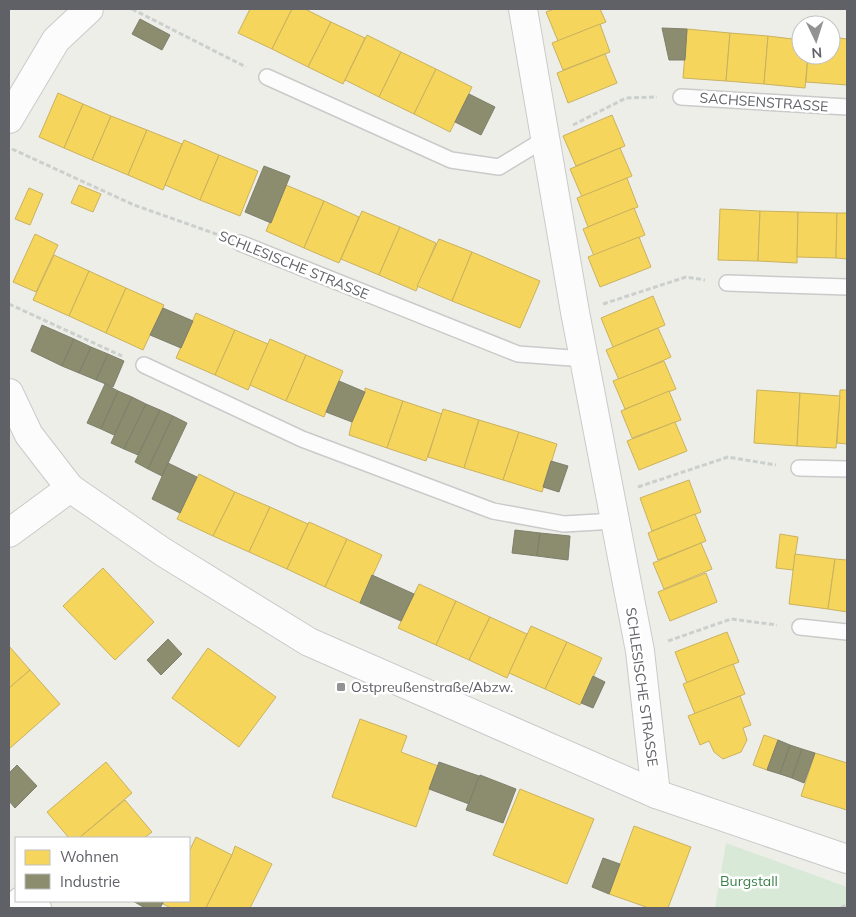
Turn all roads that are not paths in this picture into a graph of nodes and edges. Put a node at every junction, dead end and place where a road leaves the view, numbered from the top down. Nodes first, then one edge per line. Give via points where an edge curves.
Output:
1 (89, 9) edge
2 (522, 9) edge
3 (267, 77) road end
4 (681, 97) road end
5 (847, 108) edge
6 (9, 119) edge
7 (545, 139) junction
8 (240, 243) road end
9 (728, 283) road end
10 (847, 287) edge
11 (585, 359) junction
12 (144, 365) road end
13 (9, 393) edge
14 (799, 468) road end
15 (847, 469) edge
16 (70, 488) junction
17 (613, 508) junction
18 (9, 533) edge
19 (800, 627) road end
20 (847, 632) edge
21 (656, 794) junction
22 (847, 859) edge
23 (24, 902) edge
24 (36, 908) edge

1 - 6 street via 56,40
2 - 7 street, SCHLESISCHE STRASSE
3 - 7 lane via 451,160 499,167
4 - 5 lane, SACHSENSTRASSE
7 - 11 street, SCHLESISCHE STRASSE
8 - 11 lane, SCHLESISCHE STRASSE via 518,354
9 - 10 lane
11 - 17 street, SCHLESISCHE STRASSE
12 - 17 lane via 302,439 493,511 564,524
13 - 16 street via 29,434
14 - 15 lane
16 - 18 street
16 - 21 street via 163,552 309,642
17 - 21 street, SCHLESISCHE STRASSE via 640,650
19 - 20 lane
21 - 22 street
23 - 24 street

